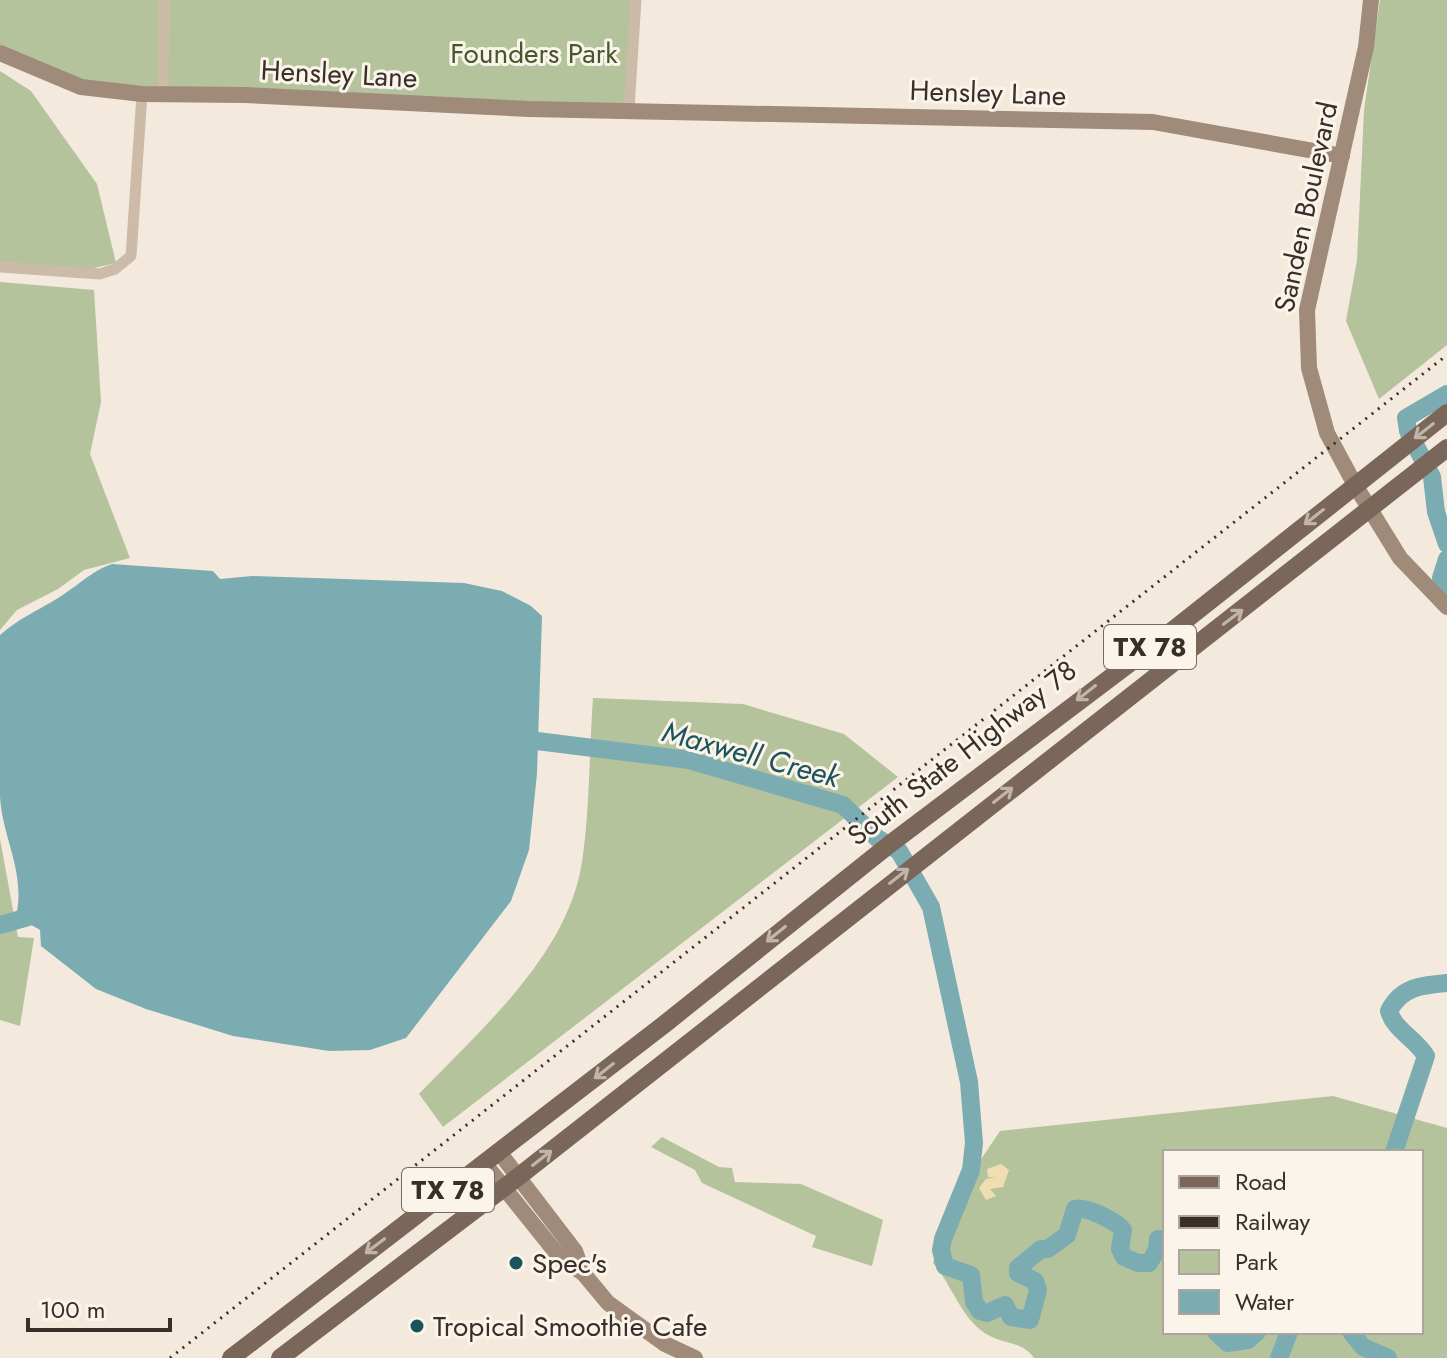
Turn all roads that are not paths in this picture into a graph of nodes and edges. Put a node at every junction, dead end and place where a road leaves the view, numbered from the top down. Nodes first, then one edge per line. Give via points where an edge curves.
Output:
1 (164, 0) edge
2 (636, 0) edge
3 (1371, 0) edge
4 (0, 53) edge
5 (163, 93) junction
6 (142, 94) junction
7 (629, 109) junction
8 (1342, 156) junction
9 (0, 267) edge
10 (1447, 413) edge
11 (1447, 448) edge
12 (1355, 485) junction
13 (1369, 509) junction
14 (1447, 607) edge
15 (491, 1157) junction
16 (511, 1182) junction
17 (300, 1303) junction
18 (231, 1358) edge
19 (245, 1358) edge
20 (280, 1358) edge
21 (695, 1358) edge

1 - 5 street
2 - 7 street
3 - 8 street, Sanden Boulevard
4 - 6 street, Hensley Lane via 81,87
5 - 6 street, Hensley Lane
5 - 7 street, Hensley Lane
6 - 9 street via 131,256 100,274
7 - 8 street, Hensley Lane via 1153,122
8 - 12 street, Sanden Boulevard via 1312,279 1306,339 1317,404
10 -> 12 main road, South State Highway 78 / TX 78
11 - 13 main road, South State Highway 78 / TX 78
12 - 13 street, Sanden Boulevard
12 -> 15 main road, South State Highway 78 / TX 78
13 - 14 street, Sanden Boulevard via 1420,583
16 -> 13 main road, South State Highway 78 / TX 78
15 - 16 street
15 -> 17 main road, TX 78
16 - 20 main road, TX 78
16 - 21 street via 554,1237 562,1260 583,1273 632,1322
17 - 18 main road, TX 78
17 - 19 main road via 292,1321

